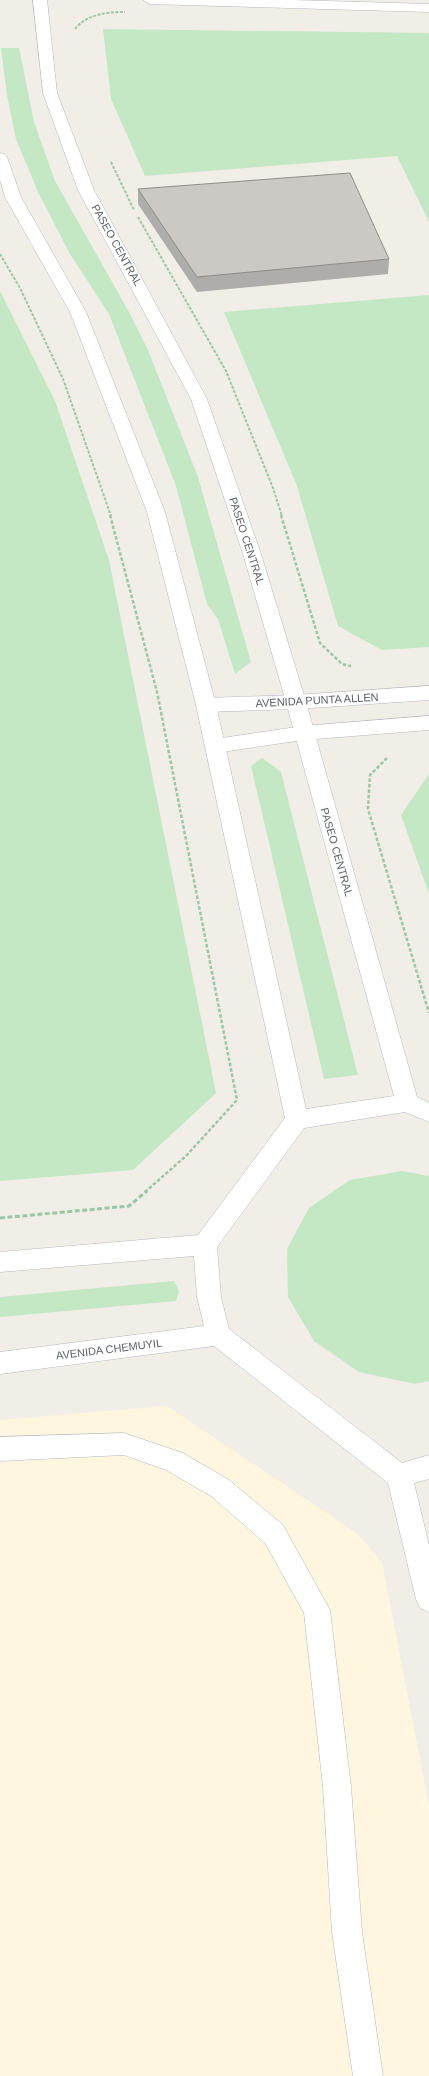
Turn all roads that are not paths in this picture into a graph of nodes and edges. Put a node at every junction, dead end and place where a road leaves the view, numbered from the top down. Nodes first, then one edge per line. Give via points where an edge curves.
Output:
1 (40, 0) edge
2 (150, 0) edge
3 (429, 8) edge
4 (0, 157) edge
5 (429, 693) edge
6 (296, 702) junction
7 (206, 705) junction
8 (429, 723) edge
9 (303, 733) junction
10 (215, 746) junction
11 (407, 1103) junction
12 (429, 1113) edge
13 (297, 1120) junction
14 (205, 1245) junction
15 (0, 1262) edge
16 (218, 1335) junction
17 (0, 1362) edge
18 (0, 1449) edge
19 (429, 1467) edge
20 (399, 1476) junction
21 (429, 1599) edge
22 (368, 2076) edge

1 - 6 main road, PASEO CENTRAL via 50,93 86,190 199,399 252,554
2 - 3 main road
4 - 7 main road via 13,197 78,312 156,512
5 - 6 main road, AVENIDA PUNTA ALLEN
6 - 7 main road, AVENIDA PUNTA ALLEN
6 - 9 main road, PASEO CENTRAL
7 - 10 main road
8 - 9 main road
9 - 10 main road
9 - 11 main road, PASEO CENTRAL
10 - 13 main road
11 - 12 main road
11 - 13 main road
13 - 14 main road
14 - 15 main road
14 - 16 main road via 209,1297
16 - 17 main road, AVENIDA CHEMUYIL
16 - 20 main road
18 - 22 main road via 124,1444 174,1461 220,1488 274,1534 317,1610 337,1787 347,1932
19 - 20 main road
20 - 21 main road

